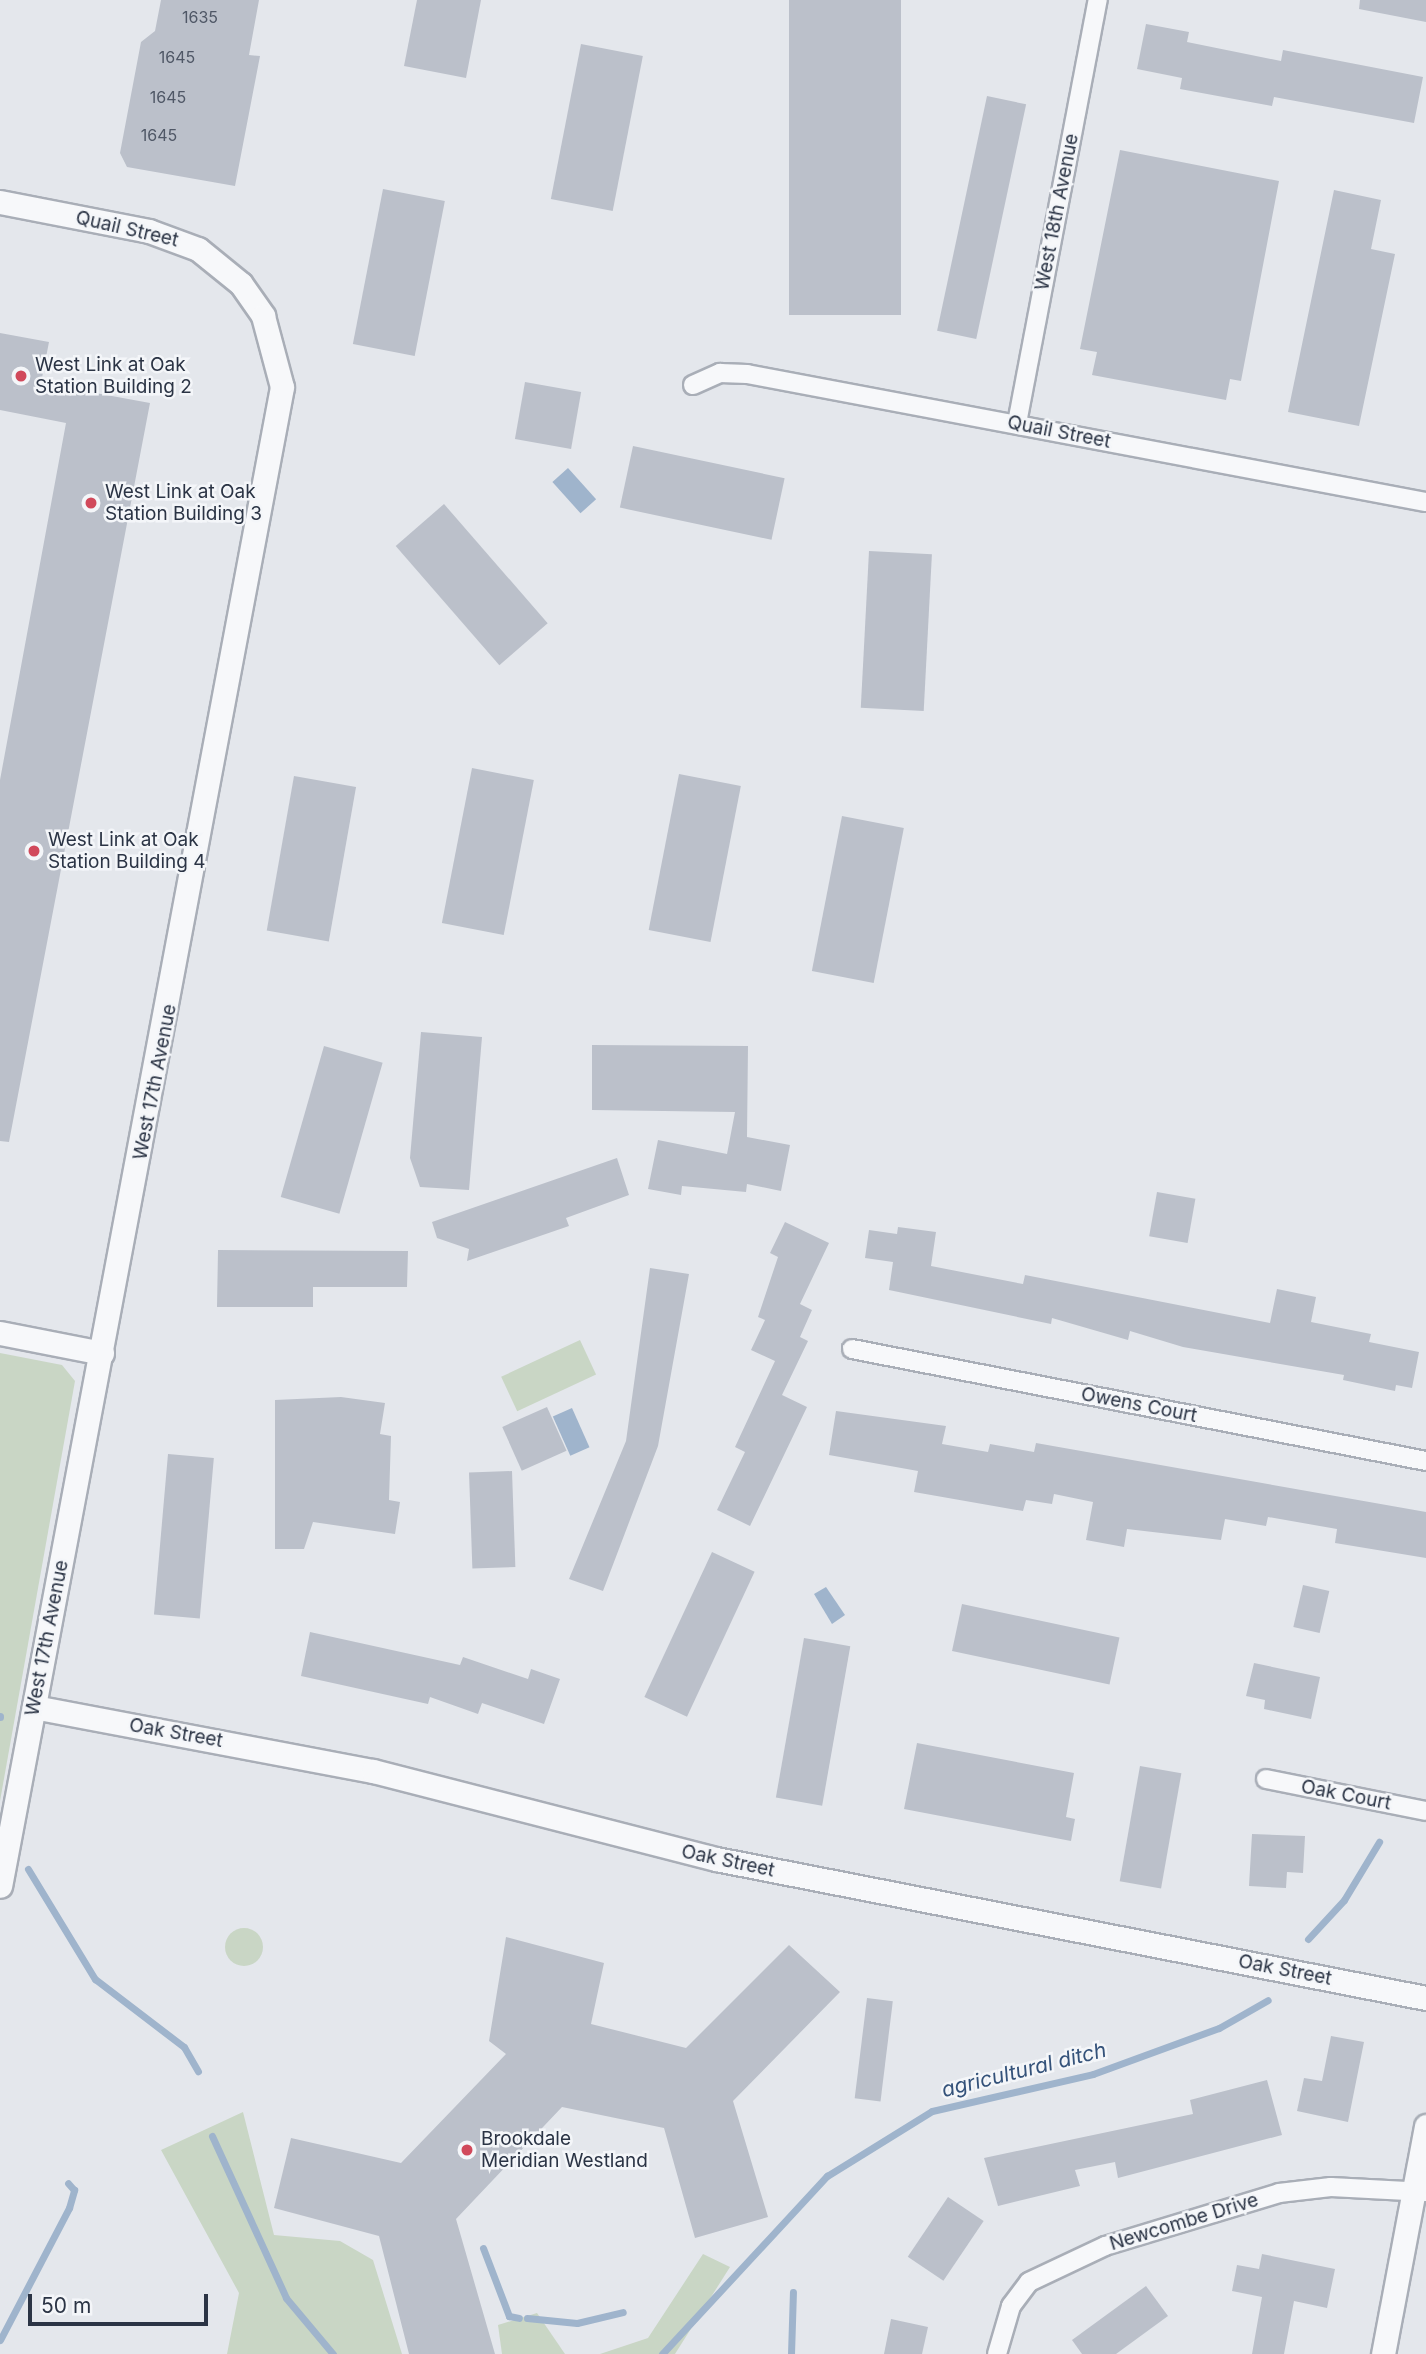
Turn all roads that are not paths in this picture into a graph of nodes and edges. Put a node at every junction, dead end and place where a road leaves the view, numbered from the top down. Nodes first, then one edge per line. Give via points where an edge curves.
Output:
1 (1098, 0) edge
2 (0, 202) edge
3 (240, 284) joint
4 (693, 385) dead end
5 (1017, 423) junction
6 (1426, 502) edge
7 (0, 1334) edge
8 (852, 1349) dead end
9 (102, 1353) junction
10 (1426, 1461) edge
11 (34, 1707) junction
12 (1266, 1779) dead end
13 (1426, 1811) edge
14 (0, 1886) edge
15 (1426, 1998) edge
16 (1426, 2126) edge
17 (1420, 2191) edge
18 (997, 2354) edge
19 (1383, 2354) edge

1 - 5 street, West 18th Avenue
2 - 3 street, Quail Street via 177,239 212,258
3 - 9 street, West 17th Avenue via 275,344 282,407
4 - 5 street, Quail Street via 720,373 747,374
5 - 6 street, Quail Street
7 - 9 street
8 - 10 street, Owens Court
9 - 11 street, West 17th Avenue
11 - 14 street, West 17th Avenue
11 - 15 street, Oak Street via 373,1772 716,1859
12 - 13 street, Oak Court
16 - 17 street
17 - 18 street, Newcombe Drive via 1331,2187 1279,2193 1049,2267 1011,2306
17 - 19 street

